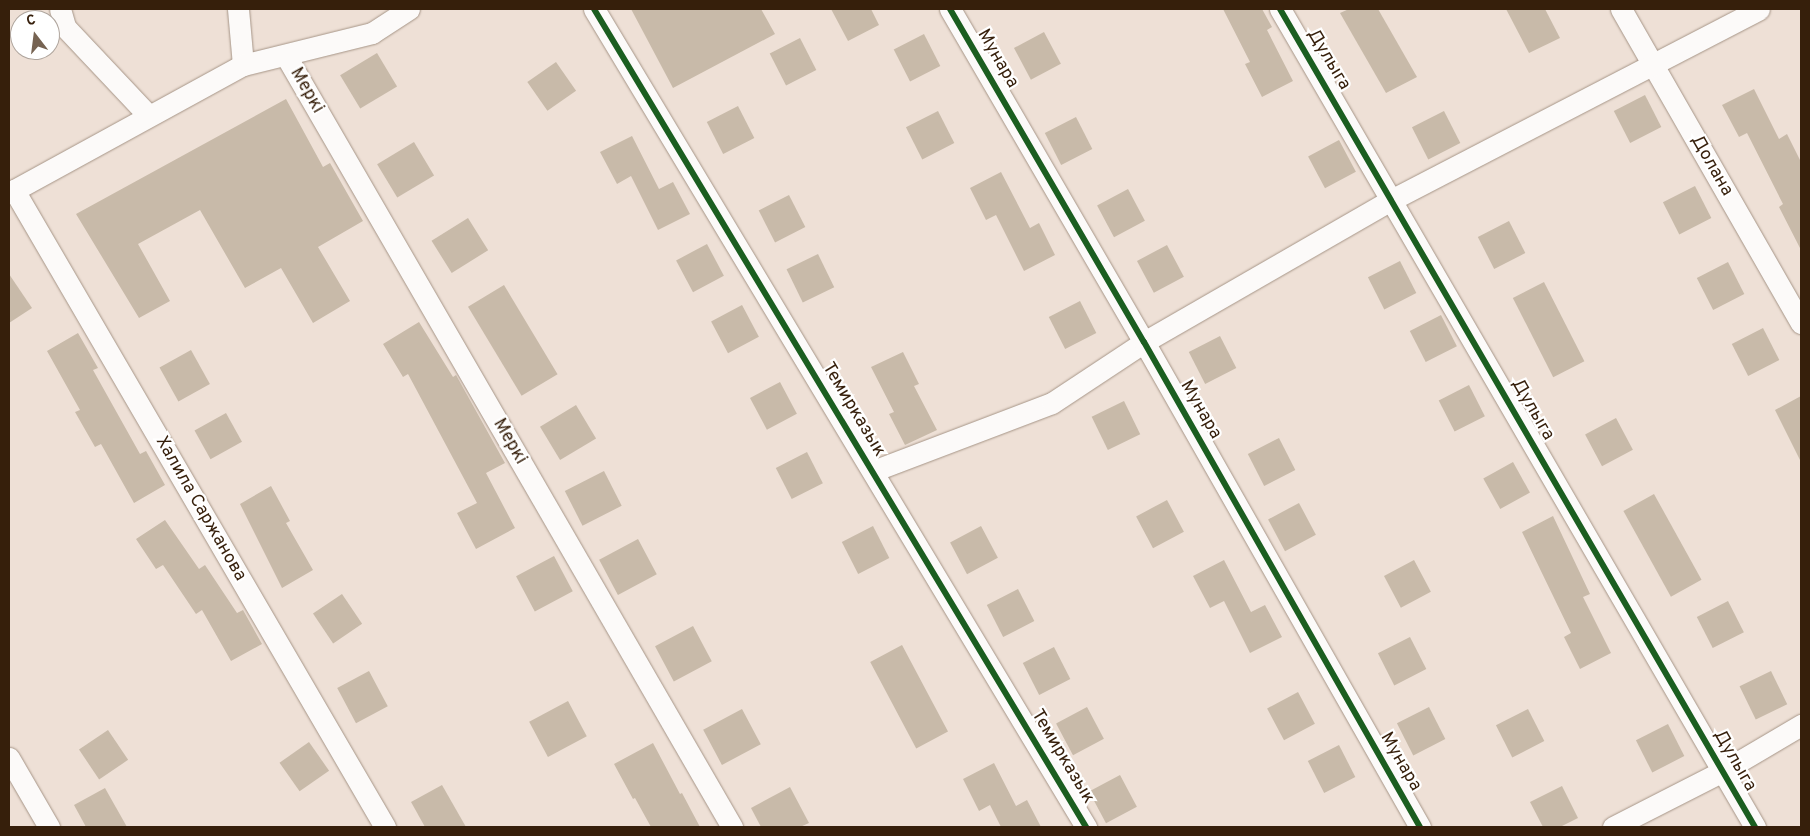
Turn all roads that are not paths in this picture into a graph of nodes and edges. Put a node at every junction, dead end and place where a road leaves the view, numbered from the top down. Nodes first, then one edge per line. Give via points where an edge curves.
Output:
1 (60, 9) edge
2 (238, 9) edge
3 (409, 9) edge
4 (594, 9) edge
5 (950, 9) edge
6 (1280, 9) edge
7 (1621, 9) edge
8 (1759, 9) edge
9 (286, 56) junction
10 (243, 65) junction
11 (1652, 65) junction
12 (149, 116) junction
13 (12, 192) edge
14 (1393, 199) junction
15 (1801, 323) edge
16 (1144, 342) junction
17 (873, 472) junction
18 (1801, 725) edge
19 (9, 758) edge
20 (1723, 771) junction
21 (49, 827) edge
22 (385, 827) edge
23 (732, 827) edge
24 (1086, 827) edge
25 (1420, 827) edge
26 (1613, 827) edge
27 (1755, 827) edge

1 - 12 street via 65,27
2 - 10 street
3 - 9 street via 372,33
4 - 17 street, Темирказык
5 - 16 street, Мунара
6 - 14 street, Дулыга
7 - 11 street, Долана
8 - 11 street
9 - 10 street
9 - 23 street, Меркі
10 - 12 street
11 - 14 street
11 - 15 street, Долана
12 - 13 street
13 - 22 street, Халила Саржанова
14 - 16 street
14 - 20 street, Дулыга
16 - 17 street via 1052,403
16 - 25 street, Мунара
17 - 24 street, Темирказык
18 - 20 street
19 - 21 street
20 - 26 street
20 - 27 street, Дулыга

